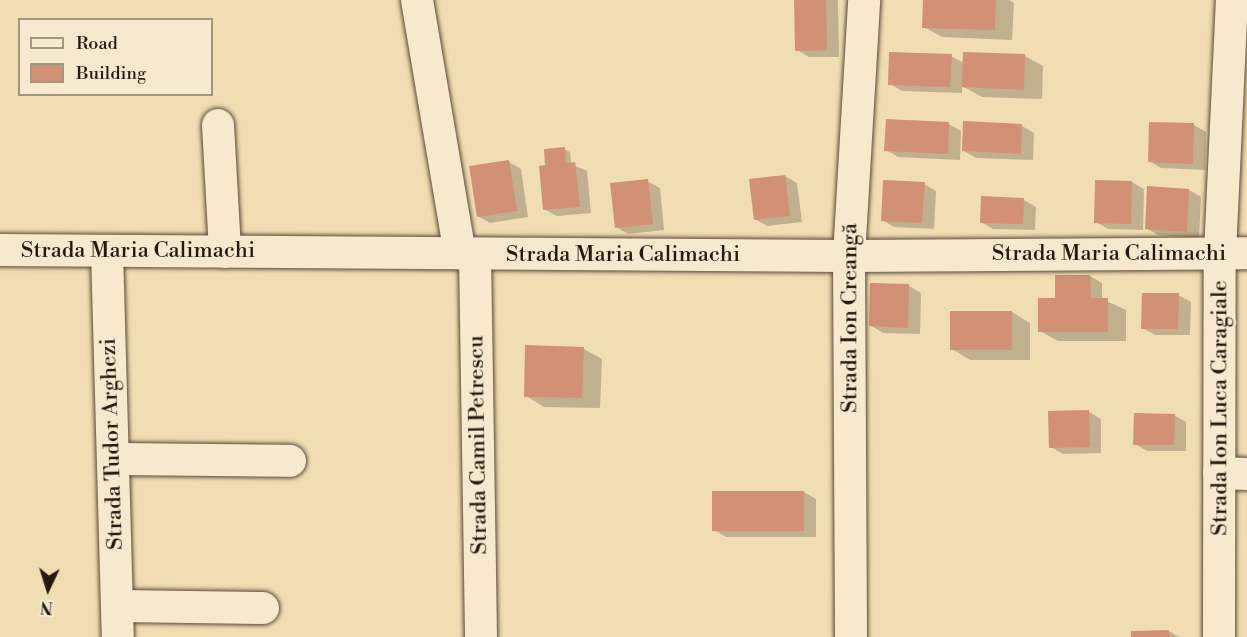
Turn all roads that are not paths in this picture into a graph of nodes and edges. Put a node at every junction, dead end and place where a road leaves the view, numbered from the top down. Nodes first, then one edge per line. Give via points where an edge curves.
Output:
1 (417, 0) edge
2 (864, 0) edge
3 (1232, 0) edge
4 (218, 125) dead end
5 (0, 250) edge
6 (107, 251) junction
7 (225, 252) junction
8 (1234, 253) edge
9 (468, 254) junction
10 (849, 256) junction
11 (113, 459) junction
12 (290, 461) dead end
13 (1233, 473) edge
14 (117, 606) junction
15 (263, 608) dead end
16 (118, 637) edge
17 (481, 637) edge
18 (851, 637) edge
19 (1219, 637) edge

1 - 9 street, Strada Camil Petrescu
2 - 10 street, Strada Ion Creangă
3 - 8 street, Strada Ion Luca Caragiale
4 - 7 street
5 - 6 street, Strada Maria Calimachi
6 - 7 street, Strada Maria Calimachi
6 - 11 street, Strada Tudor Arghezi
7 - 9 street, Strada Maria Calimachi
8 - 10 street, Strada Maria Calimachi
8 - 13 street, Strada Ion Luca Caragiale
9 - 10 street, Strada Maria Calimachi
9 - 17 street, Strada Camil Petrescu
10 - 18 street, Strada Ion Creangă
11 - 12 street
11 - 14 street, Strada Tudor Arghezi
13 - 19 street, Strada Ion Luca Caragiale
14 - 15 street
14 - 16 street, Strada Tudor Arghezi

